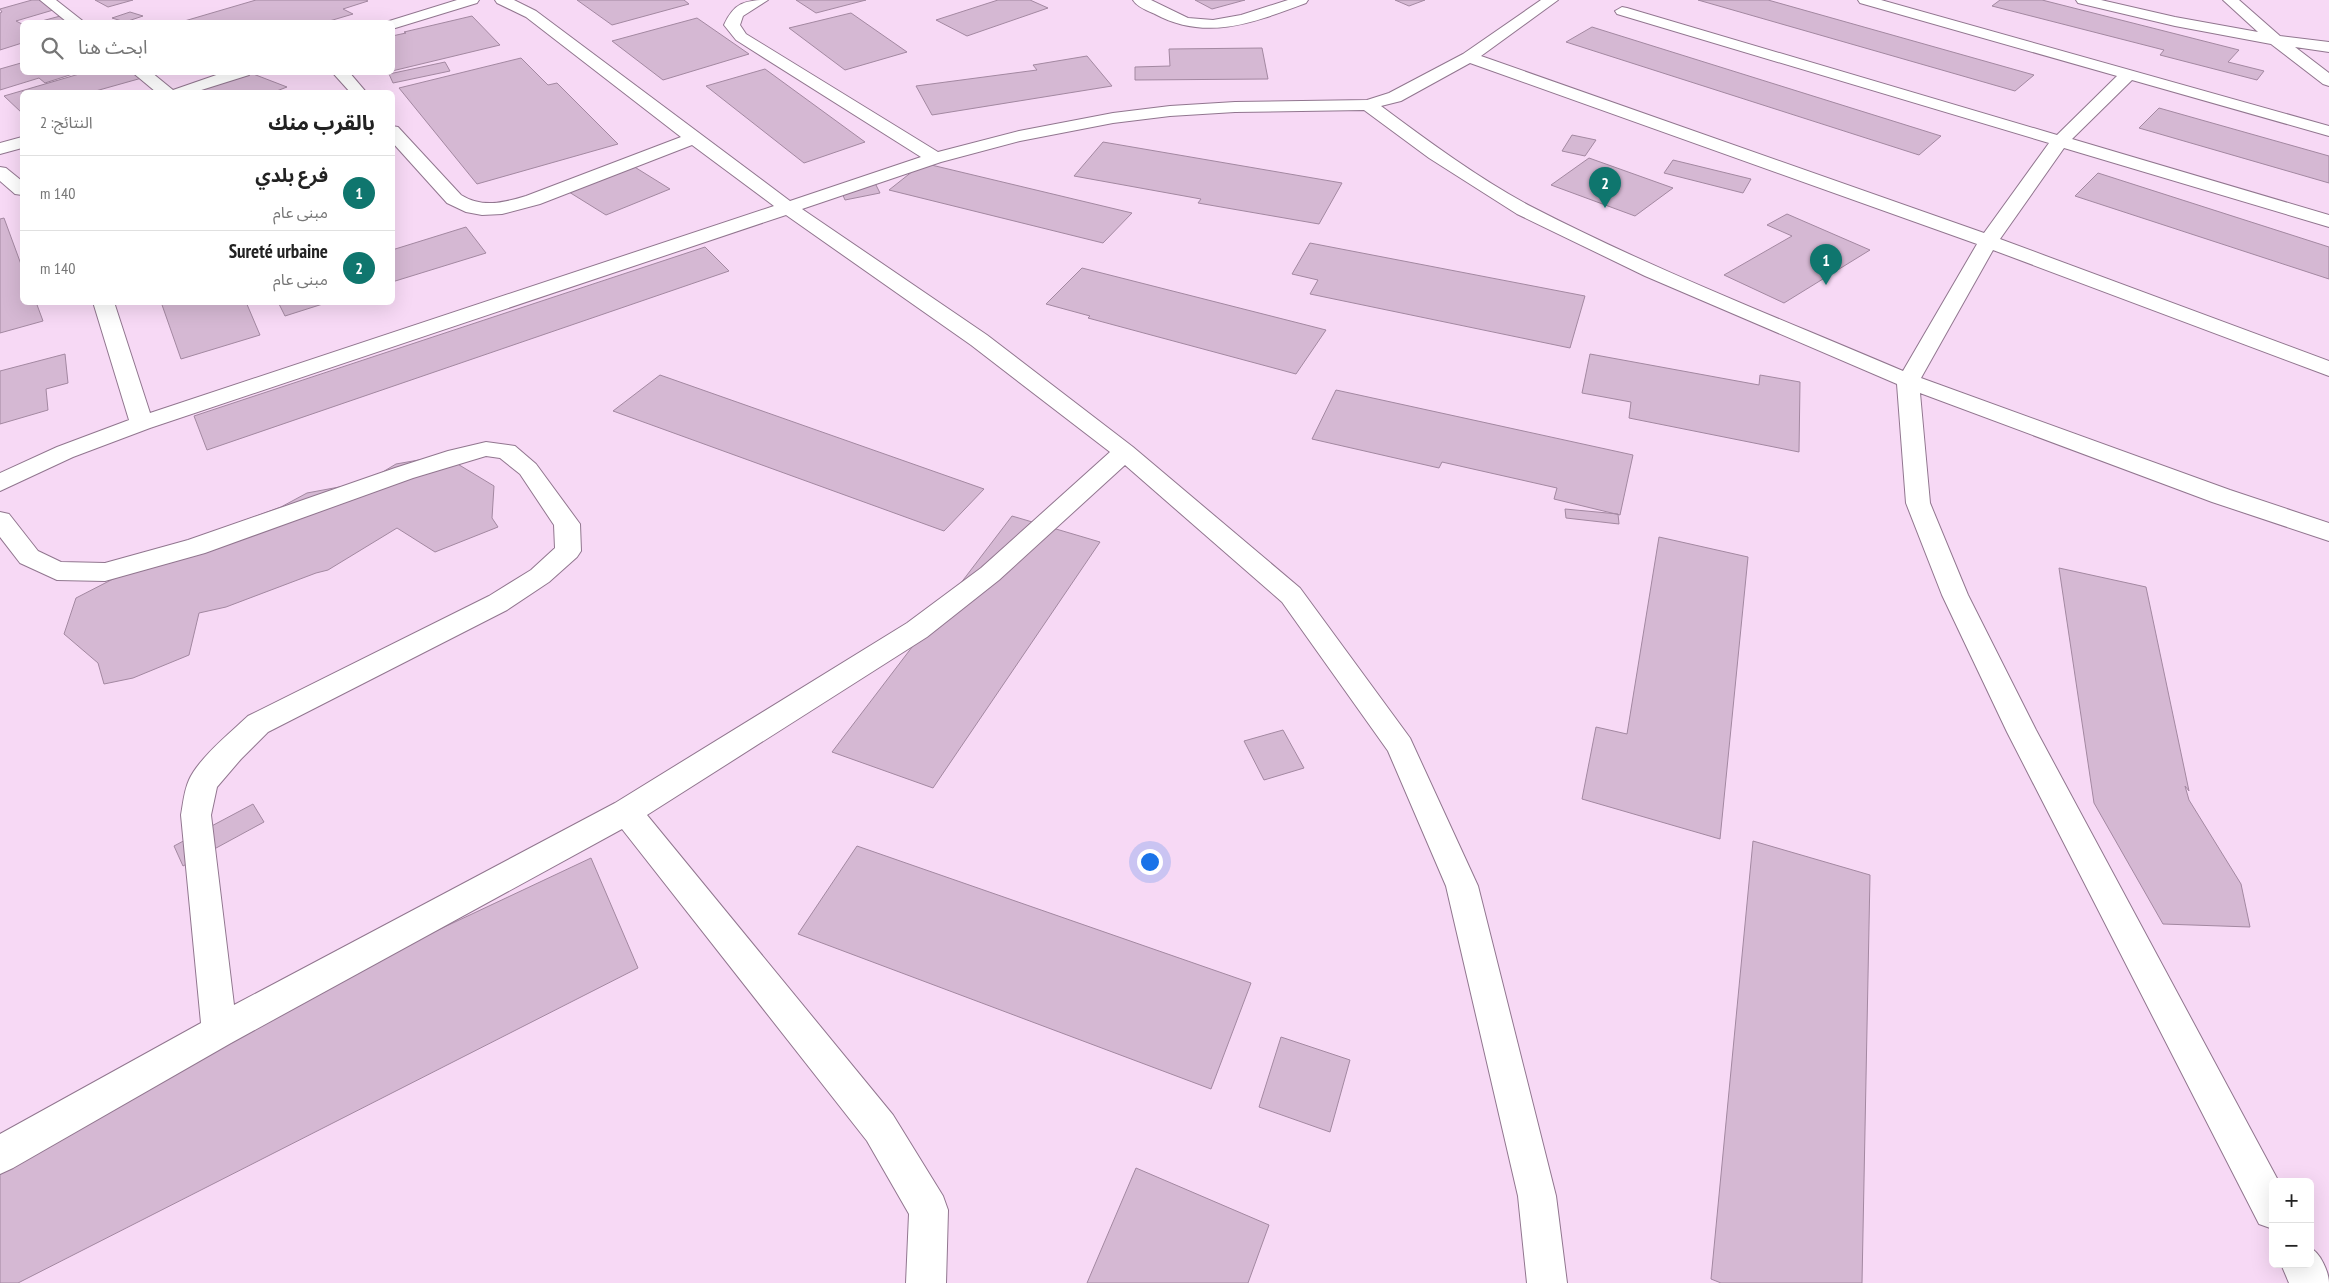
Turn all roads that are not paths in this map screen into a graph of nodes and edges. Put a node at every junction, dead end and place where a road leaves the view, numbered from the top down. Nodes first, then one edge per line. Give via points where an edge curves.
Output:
1 (48, 0) edge
2 (472, 0) edge
3 (502, 0) edge
4 (761, 0) edge
5 (1140, 0) edge
6 (1301, 0) edge
7 (1551, 0) edge
8 (1865, 0) edge
9 (2083, 0) edge
10 (2230, 0) edge
11 (1622, 11) dead end
12 (73, 20) edge
13 (395, 24) edge
14 (2276, 41) junction
15 (2329, 47) edge
16 (1469, 57) junction
17 (144, 75) edge
18 (234, 75) edge
19 (343, 75) edge
20 (2128, 75) junction
21 (2329, 80) edge
22 (163, 90) edge
23 (186, 90) edge
24 (356, 90) edge
25 (1368, 105) junction
26 (2329, 131) edge
27 (395, 134) edge
28 (694, 138) junction
29 (2060, 141) junction
30 (20, 143) edge
31 (0, 149) edge
32 (934, 158) junction
33 (0, 172) edge
34 (20, 188) edge
35 (788, 208) junction
36 (2329, 221) edge
37 (1988, 241) junction
38 (104, 305) edge
39 (2329, 369) edge
40 (1908, 381) junction
41 (142, 423) junction
42 (1125, 452) junction
43 (0, 483) edge
44 (0, 520) edge
45 (2329, 532) edge
46 (626, 812) junction
47 (219, 1031) junction
48 (0, 1155) edge
49 (2269, 1202) edge
50 (2303, 1268) edge
51 (926, 1283) edge
52 (1547, 1283) edge
53 (2311, 1283) edge

1 - 12 street
2 - 13 street
3 - 28 street via 531,14
4 - 32 street via 737,12 732,24 741,37
5 - 6 street via 1186,22 1209,24 1234,21
7 - 16 street
8 - 20 street
9 - 14 street
10 - 14 street
11 - 29 street
14 - 15 street
14 - 21 street
16 - 25 street via 1396,97
16 - 37 street
17 - 22 street
18 - 23 street
19 - 24 street
20 - 26 street
20 - 29 street
25 - 32 street via 1170,111 1019,136
25 - 40 street via 1435,154 1524,210 1652,272
27 - 28 street via 454,199 465,207 485,210 533,200
28 - 35 street
29 - 36 street
29 - 37 street
30 - 31 street
32 - 35 street
33 - 34 street
35 - 41 street
35 - 42 street via 979,340
37 - 39 street
37 - 40 street
38 - 41 street
40 - 45 street via 2221,496
40 - 49 street via 1918,503 1955,595 2022,732
41 - 43 street via 65,452
42 - 46 street via 990,574 917,630
42 - 52 street via 1291,595 1400,746 1462,886 1537,1196
44 - 47 street via 28,557 36,561 57,571 105,572 196,547 404,473 486,449 507,451 528,469 567,524 568,551 540,576 498,603 258,724 203,782 196,814
46 - 47 street
46 - 51 street via 880,1128 929,1210
47 - 48 street
50 - 53 street

